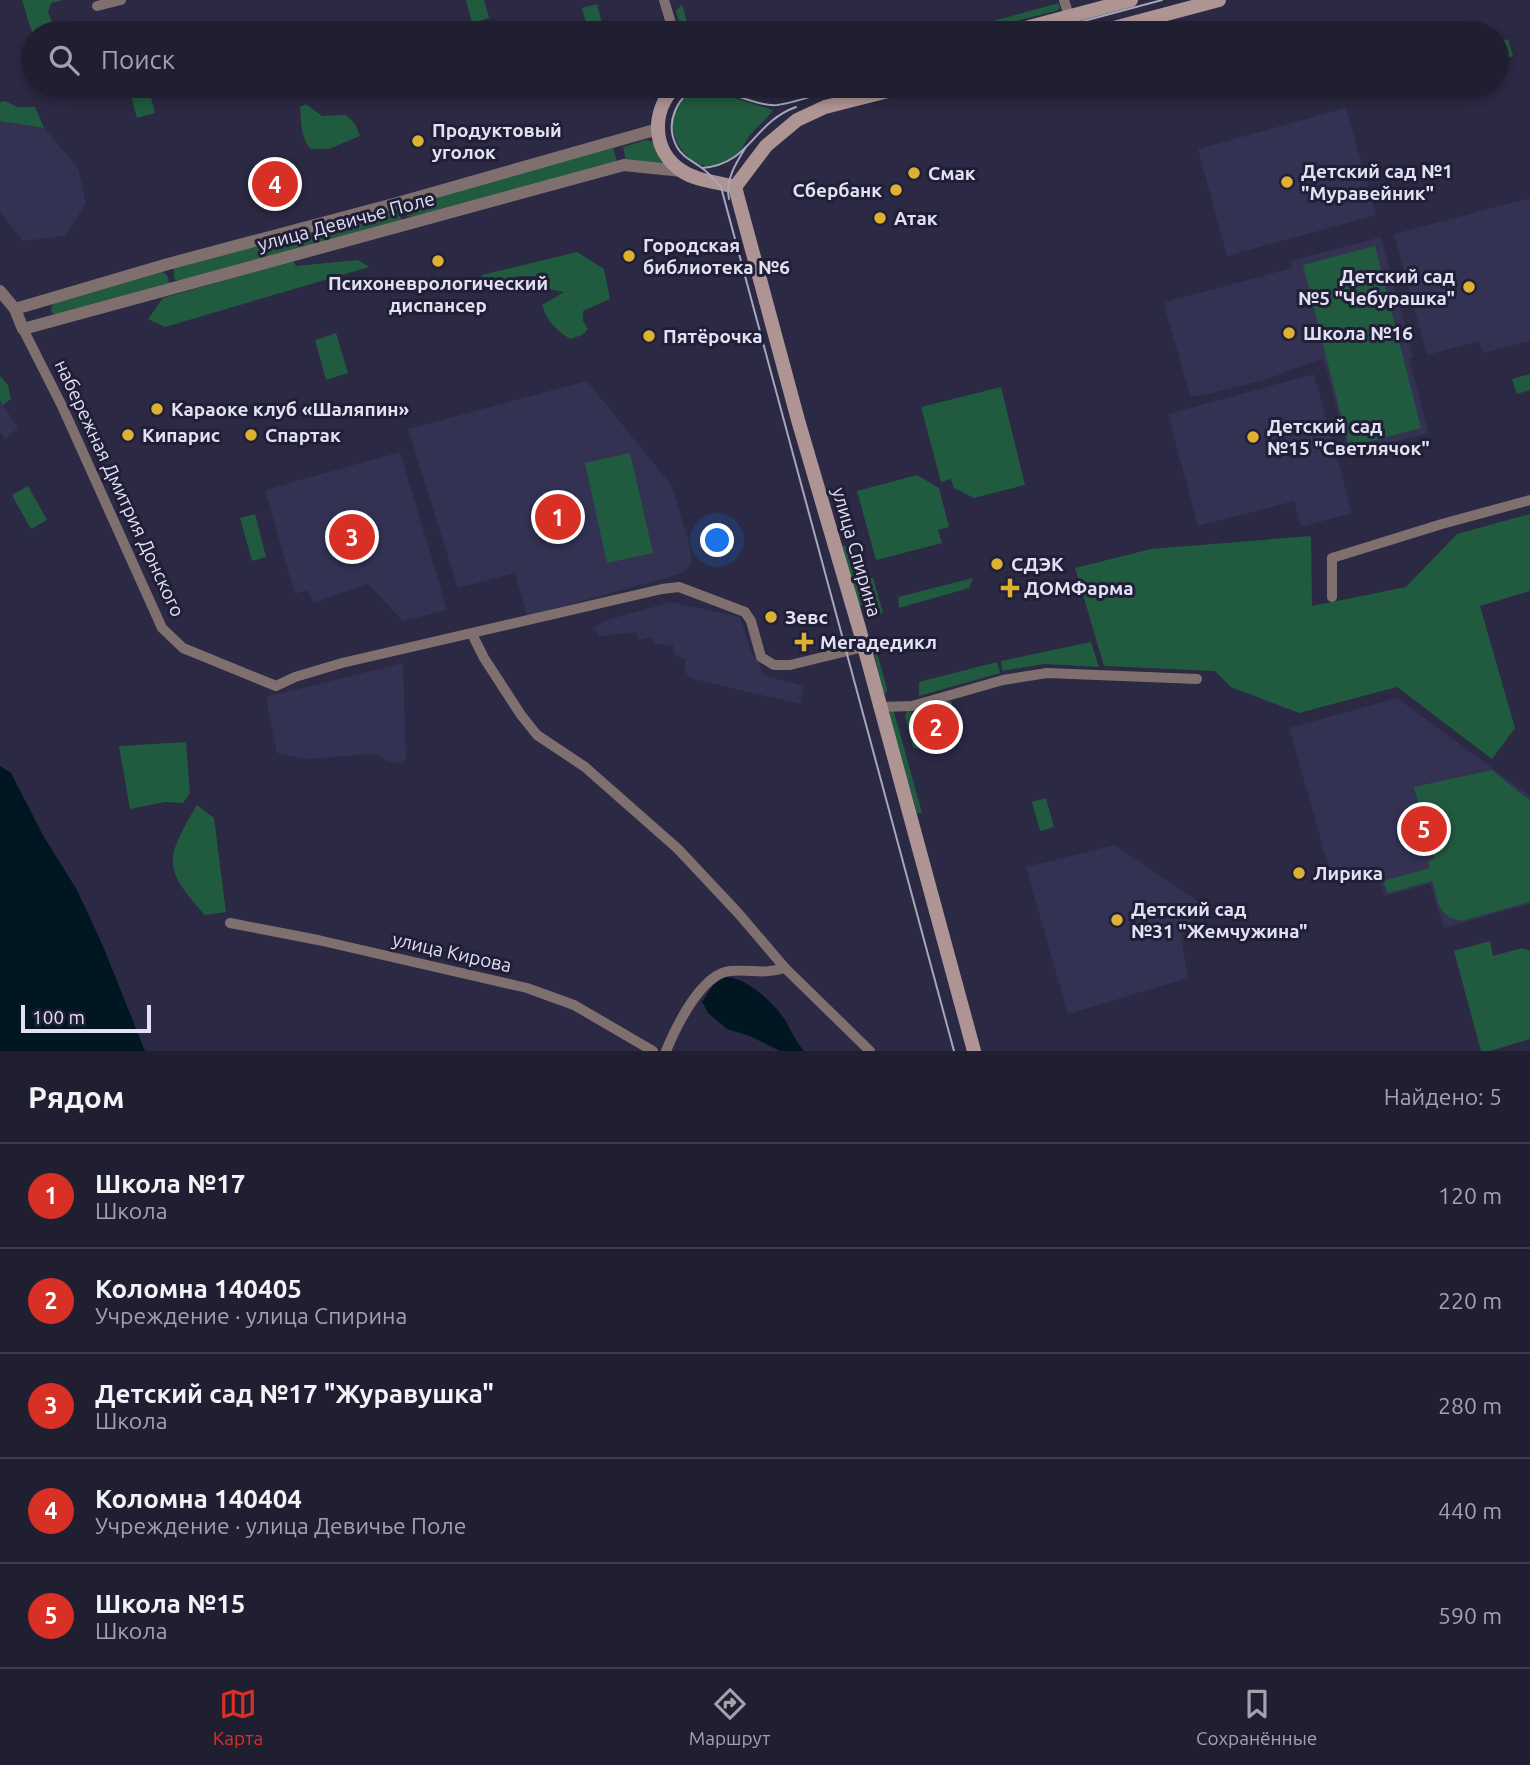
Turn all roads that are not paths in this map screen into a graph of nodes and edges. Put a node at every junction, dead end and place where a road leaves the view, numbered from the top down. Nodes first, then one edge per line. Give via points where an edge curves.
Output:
1 (121, 0) edge
2 (664, 0) edge
3 (1065, 0) edge
4 (1131, 0) edge
5 (1219, 0) edge
6 (97, 6) dead end
7 (1069, 16) junction
8 (670, 21) edge
9 (1051, 21) edge
10 (1140, 21) edge
11 (665, 98) edge
12 (861, 98) edge
13 (658, 129) junction
14 (682, 171) junction
15 (735, 187) junction
16 (401, 202) junction
17 (407, 225) junction
18 (168, 264) junction
19 (175, 287) junction
20 (0, 291) edge
21 (15, 309) junction
22 (23, 329) junction
23 (1530, 500) edge
24 (1332, 597) dead end
25 (472, 634) junction
26 (864, 647) junction
27 (1197, 680) dead end
28 (881, 707) junction
29 (230, 923) dead end
30 (785, 968) junction
31 (653, 1051) edge
32 (666, 1051) edge
33 (870, 1051) edge
34 (974, 1051) edge

1 - 6 street
2 - 8 street
3 - 7 street
4 - 7 main road
5 - 10 main road
7 - 9 main road
11 - 13 main road
12 - 15 main road via 797,120 766,146
13 - 14 main road via 660,144
13 - 16 street, улица Девичье Поле
14 - 15 main road, улица Девичье Поле
14 - 17 street, улица Девичье Поле via 624,166
15 - 26 main road, улица Спирина
16 - 17 street
16 - 18 street, улица Девичье Поле
17 - 19 street, улица Девичье Поле
18 - 19 street
18 - 21 street, улица Девичье Поле
19 - 22 street, улица Девичье Поле
20 - 21 street, набережная Дмитрия Донского
21 - 22 street, набережная Дмитрия Донского
22 - 25 street, набережная Дмитрия Донского via 162,628 183,648 276,686 342,663
23 - 24 street via 1332,558
25 - 26 street via 679,587 745,612 761,657 774,665
25 - 30 street via 537,735 586,767 678,849
26 - 28 main road, улица Спирина
27 - 28 street via 1047,673 1003,680 912,706
28 - 34 main road, улица Спирина
29 - 31 street, улица Кирова via 527,988 574,1005
30 - 32 street via 768,973 725,971 710,981 689,1006
30 - 33 street

